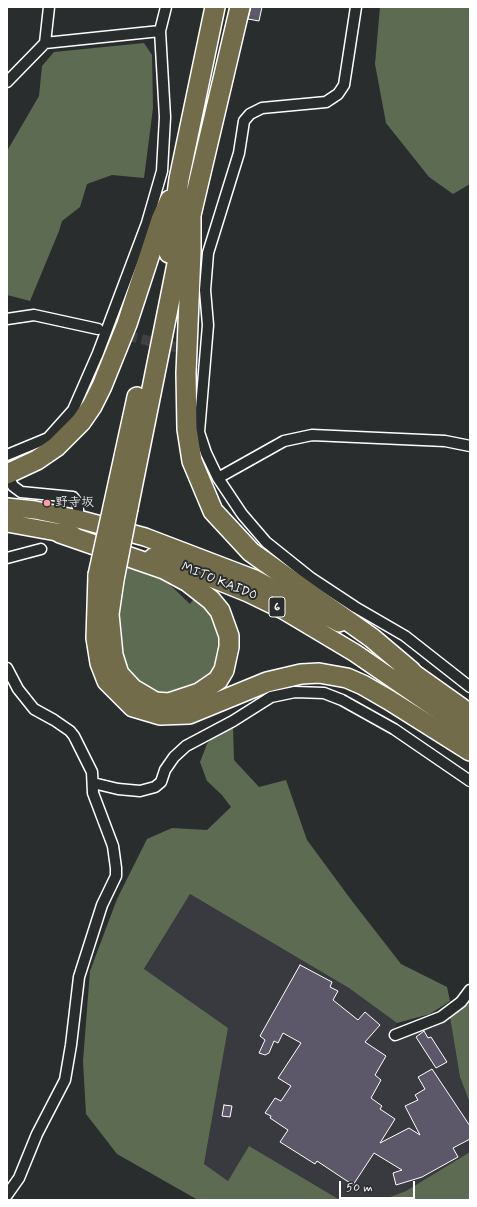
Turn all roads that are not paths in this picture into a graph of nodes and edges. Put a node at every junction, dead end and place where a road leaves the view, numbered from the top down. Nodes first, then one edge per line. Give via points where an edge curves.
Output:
1 (49, 7) edge
2 (166, 7) edge
3 (215, 7) edge
4 (240, 7) edge
5 (356, 7) edge
6 (160, 31) junction
7 (45, 43) junction
8 (7, 82) edge
9 (179, 179) junction
10 (191, 215) junction
11 (7, 319) edge
12 (98, 329) tunnel mouth
13 (470, 446) edge
14 (8, 469) edge
15 (218, 478) junction
16 (7, 507) edge
17 (121, 507) junction
18 (78, 519) junction
19 (7, 523) edge
20 (60, 533) junction
21 (41, 549) dead end
22 (7, 558) edge
23 (106, 578) junction
24 (7, 668) edge
25 (411, 671) junction
26 (470, 687) edge
27 (470, 713) edge
28 (470, 732) edge
29 (470, 751) edge
30 (470, 781) edge
31 (93, 783) junction
32 (470, 990) edge
33 (395, 1035) dead end
34 (7, 1195) edge

1 - 7 street
2 - 6 street
3 - 9 highway
4 - 10 highway
5 - 15 street via 344,85 338,94 326,102 262,108 250,114 244,121 239,153 208,253 205,290 208,325 202,354 199,432
6 - 7 street
6 - 14 street via 165,144 162,171 147,223 98,353 73,410 48,438
7 - 8 street
9 - 14 highway via 161,220 127,324 92,406 82,422 56,447 37,460
9 - 17 highway via 170,248
10 - 17 highway via 180,249
10 - 25 highway via 186,374 187,429 192,461 214,511 251,552 372,638
11 - 12 street via 34,315
13 - 15 street via 445,441 312,435 284,440
14 - 18 street via 12,486 21,492 73,497 78,504
15 - 26 street via 242,514 266,542 311,578 355,608 405,636
16 - 18 highway, MITO KAIDO / 6
17 - 23 highway, bridge
18 - 25 highway, MITO KAIDO / 6 via 145,537 255,579 331,618
19 - 20 highway, MITO KAIDO / 6
20 - 23 highway via 164,569 188,582 211,600 220,611 229,636 226,665 218,680 199,693 169,703 156,702 133,689 119,674 113,656
20 - 28 highway, MITO KAIDO / 6 via 96,540 176,564 248,593 318,630
21 - 22 street
23 - 29 highway via 96,638 100,663 107,681 133,707 160,715 189,714 284,676 319,673 347,678 363,686
24 - 31 street via 18,689 34,709 54,720 74,736 90,767
25 - 27 highway, MITO KAIDO / 6
30 - 31 street via 394,729 342,700 324,693 295,692 272,697 186,746 174,757 155,788 140,791
31 - 34 street via 96,804 113,846 116,876 102,905 79,977 65,1080 37,1134 19,1178
32 - 33 street via 461,1002 441,1017

